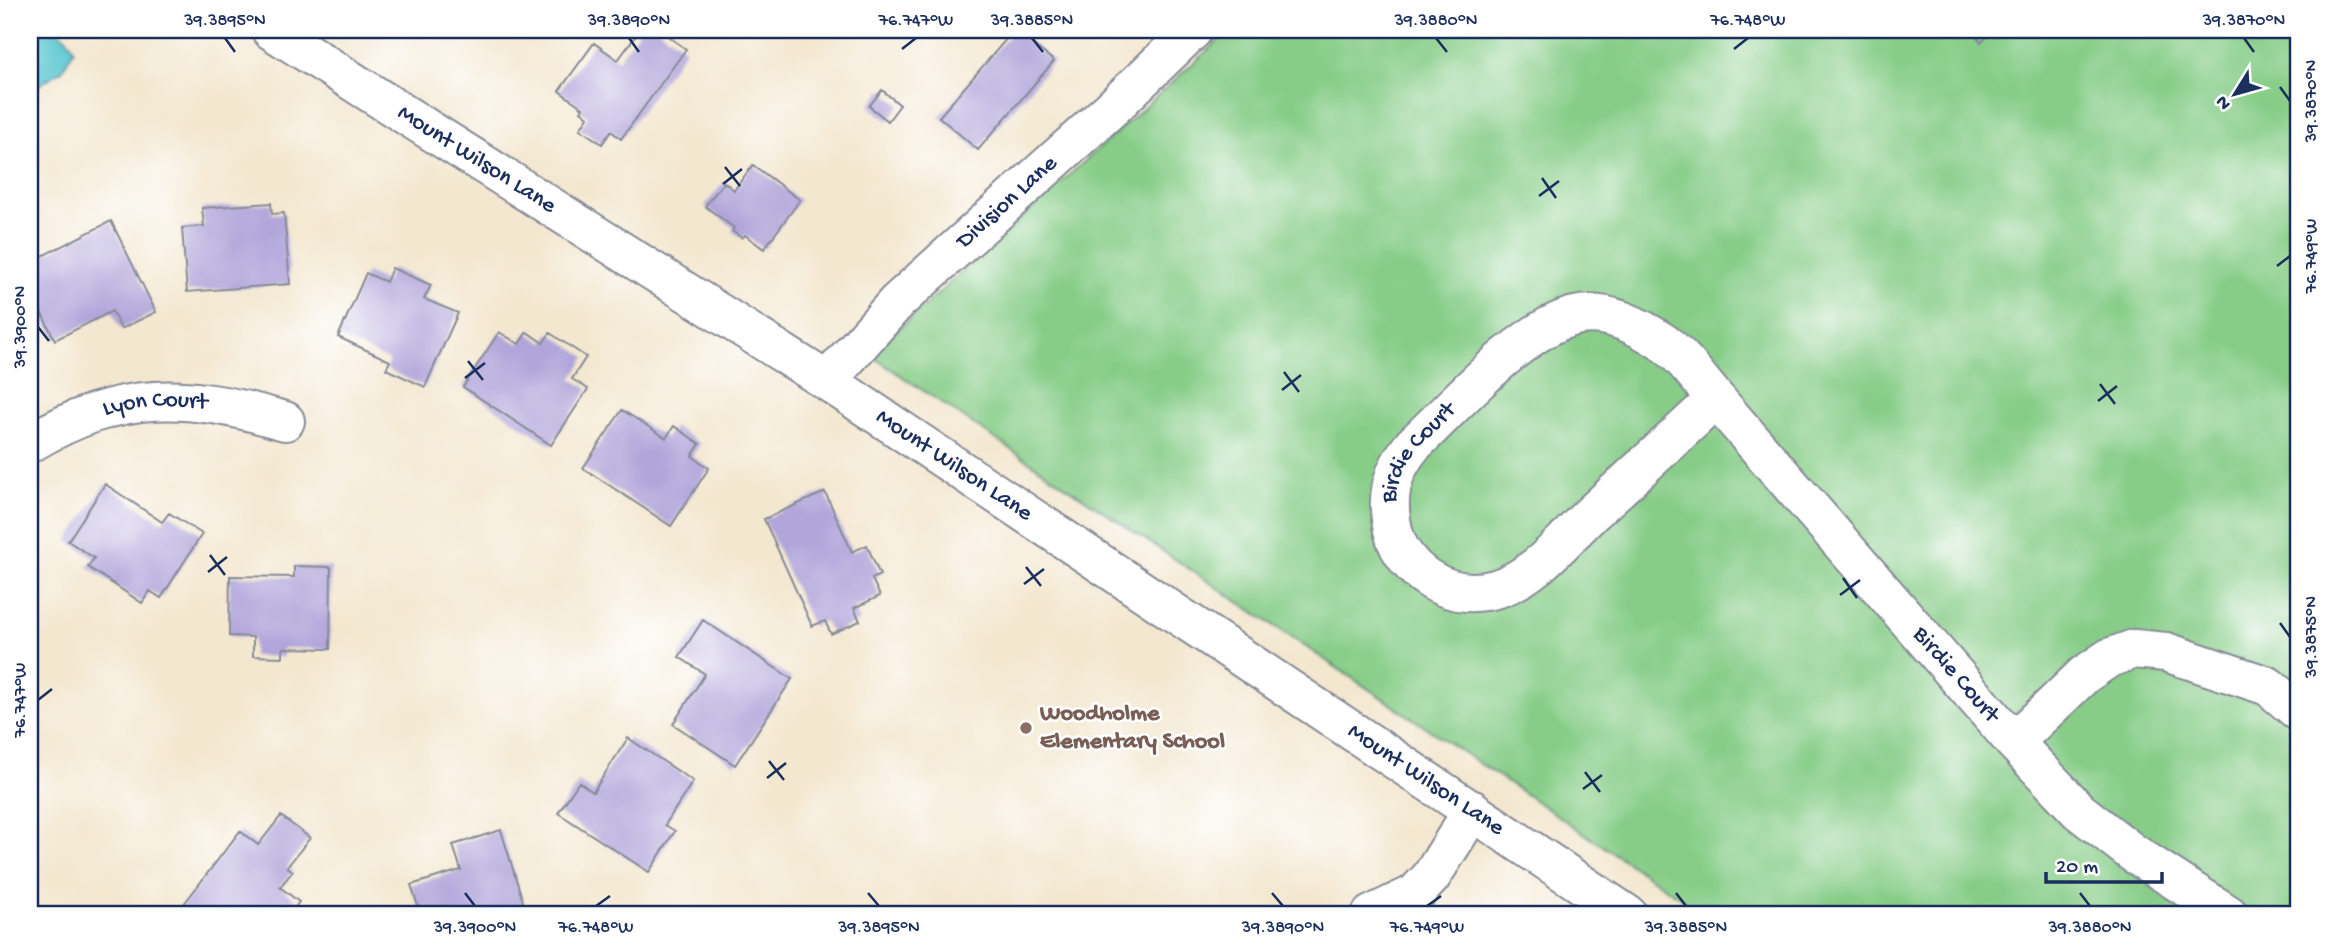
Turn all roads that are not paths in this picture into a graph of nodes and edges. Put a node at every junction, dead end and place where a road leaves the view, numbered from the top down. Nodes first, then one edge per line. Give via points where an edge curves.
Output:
1 (271, 30) edge
2 (1193, 30) edge
3 (827, 381) junction
4 (1716, 398) junction
5 (285, 421) dead end
6 (30, 443) edge
7 (2299, 712) edge
8 (2014, 742) junction
9 (1473, 810) junction
10 (1371, 915) edge
11 (1628, 915) edge
12 (2229, 915) edge

1 - 3 street, Mount Wilson Lane
2 - 3 street, Division Lane via 897,302
3 - 9 street, Mount Wilson Lane
4 - 4 street, Birdie Court via 1663,342 1618,319 1576,316 1549,327 1510,354 1401,459 1389,497 1396,539 1423,575 1445,589 1496,589 1536,565
4 - 8 street, Birdie Court
5 - 6 street, Lyon Court via 227,404 168,399 116,404 64,423
7 - 8 street via 2268,686 2166,652 2134,649 2109,658 2084,675
8 - 12 street, Birdie Court via 2079,811 2133,853
9 - 10 street via 1423,886
9 - 11 street, Mount Wilson Lane

